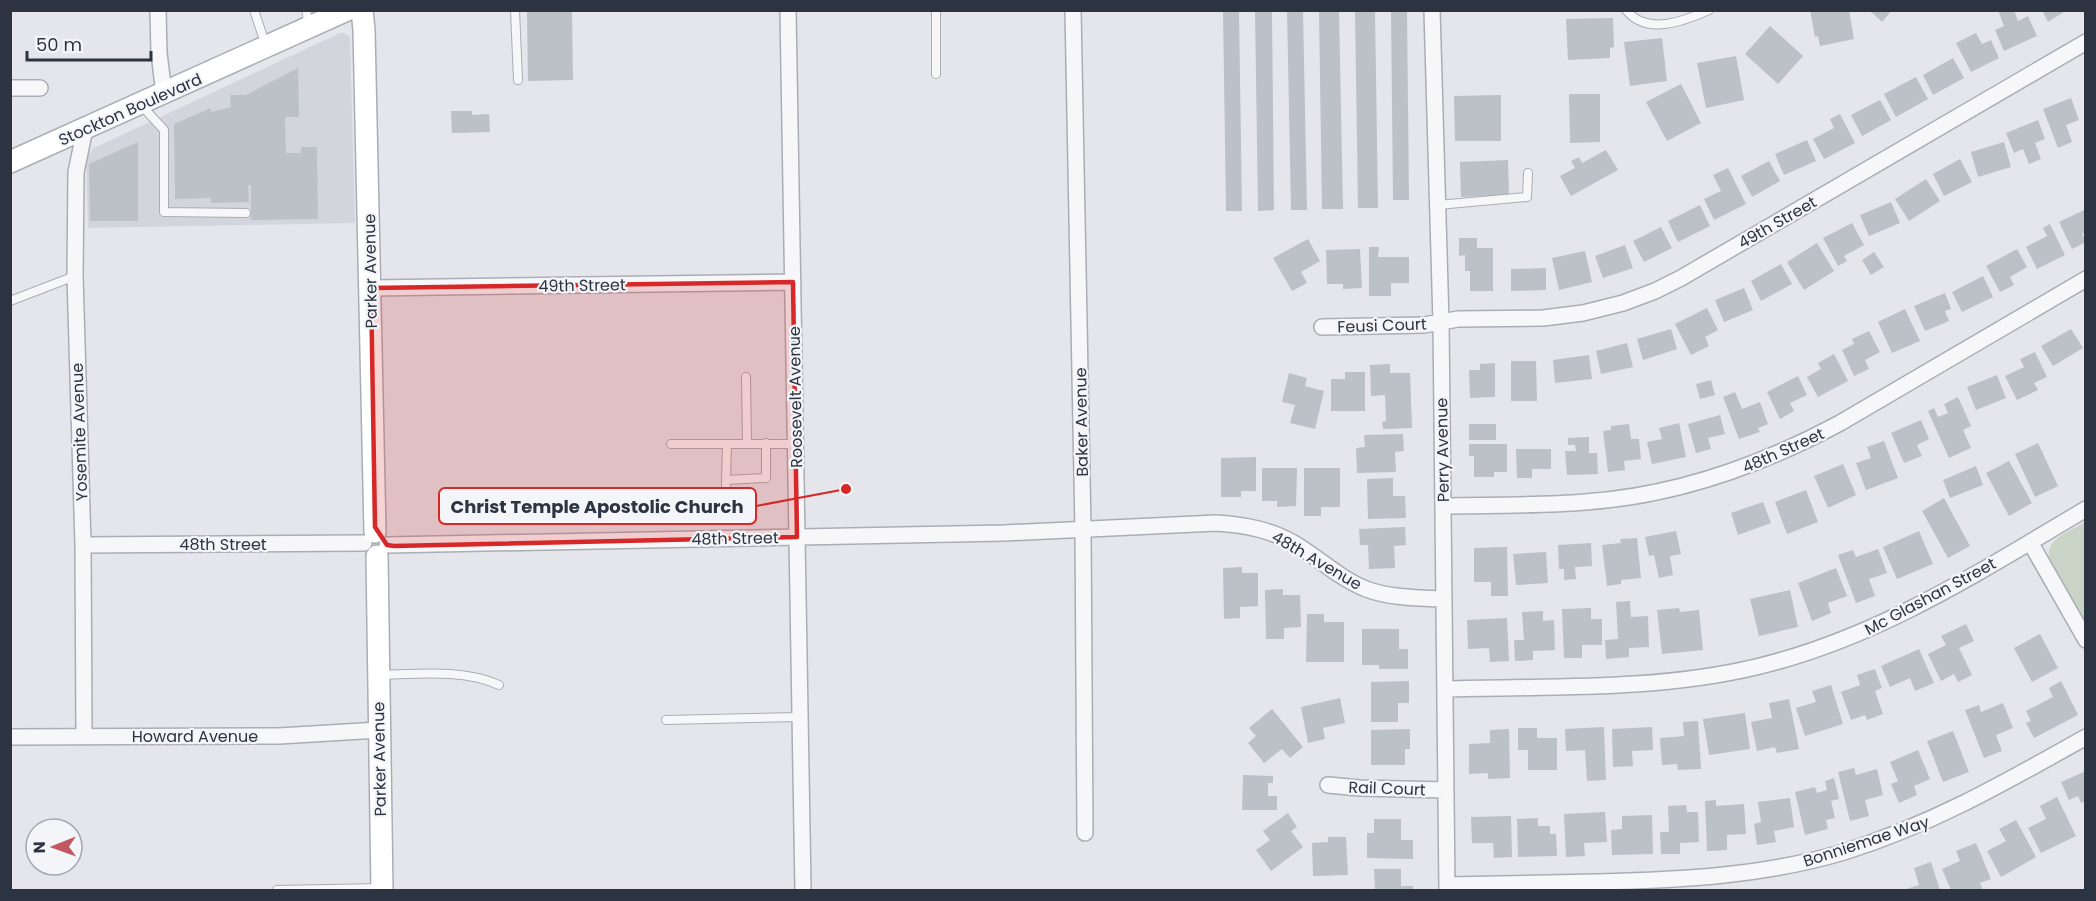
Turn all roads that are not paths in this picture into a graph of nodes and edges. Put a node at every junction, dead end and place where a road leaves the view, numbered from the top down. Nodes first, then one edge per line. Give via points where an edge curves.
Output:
1 (158, 10) edge
2 (254, 10) edge
3 (347, 10) edge
4 (362, 10) edge
5 (515, 10) edge
6 (788, 10) edge
7 (936, 10) edge
8 (1073, 10) edge
9 (1432, 10) edge
10 (1626, 10) edge
11 (1709, 10) edge
12 (308, 20) edge
13 (2085, 42) edge
14 (267, 48) junction
15 (936, 74) dead end
16 (518, 80) dead end
17 (10, 88) edge
18 (40, 88) dead end
19 (164, 94) junction
20 (140, 104) junction
21 (85, 129) junction
22 (10, 162) edge
23 (1528, 173) dead end
24 (1438, 205) junction
25 (246, 213) dead end
26 (75, 276) junction
27 (2085, 279) edge
28 (793, 282) junction
29 (371, 288) junction
30 (10, 302) edge
31 (1441, 322) junction
32 (1322, 327) dead end
33 (746, 377) dead end
34 (766, 443) junction
35 (671, 444) dead end
36 (727, 444) junction
37 (747, 444) junction
38 (795, 444) junction
39 (726, 480) junction
40 (631, 495) dead end
41 (1443, 506) junction
42 (2085, 509) edge
43 (1083, 529) junction
44 (797, 537) junction
45 (2030, 542) junction
46 (375, 544) junction
47 (83, 545) junction
48 (1444, 599) junction
49 (2085, 640) edge
50 (378, 675) junction
51 (499, 685) dead end
52 (1445, 689) junction
53 (800, 717) junction
54 (666, 720) dead end
55 (379, 730) junction
56 (84, 736) junction
57 (10, 737) edge
58 (2085, 737) edge
59 (1328, 785) dead end
60 (1446, 790) junction
61 (1085, 833) dead end
62 (1447, 888) edge
63 (382, 889) edge
64 (277, 891) edge
65 (803, 891) edge

1 - 19 street
2 - 14 lane
3 - 12 street, Stockton Boulevard
4 - 29 street, Parker Avenue
5 - 16 lane
6 - 28 street, Roosevelt Avenue
7 - 15 lane
8 - 43 street, Baker Avenue
9 - 24 street, Perry Avenue
10 - 11 lane via 1652,25 1683,21
12 - 14 street, Stockton Boulevard
13 - 31 street, 49th Street via 1655,291 1583,313
14 - 19 street, Stockton Boulevard
17 - 18 street
19 - 20 street, Stockton Boulevard
20 - 21 street, Stockton Boulevard
20 - 25 lane via 164,130 164,212
21 - 22 street, Stockton Boulevard
21 - 26 street, Yosemite Avenue via 75,172
23 - 24 lane via 1527,197
24 - 31 street, Perry Avenue
26 - 30 lane
26 - 47 street, Yosemite Avenue
27 - 41 street, 48th Street via 1840,423 1803,443 1717,478 1636,496 1585,502
28 - 29 street, 49th Street
28 - 38 street, Roosevelt Avenue
29 - 46 street, Parker Avenue
31 - 32 street, Feusi Court
31 - 41 street, Perry Avenue
33 - 37 lane
34 - 37 lane
34 - 38 lane
34 - 39 lane via 766,478
35 - 36 lane
36 - 37 lane
36 - 39 lane
38 - 44 street, Roosevelt Avenue
39 - 40 lane via 726,494
41 - 48 street, Perry Avenue
42 - 45 street, Mc Glashan Street
43 - 44 street, 48th Street
43 - 48 street, 48th Avenue via 1240,525 1286,539 1368,590
43 - 61 street, Baker Avenue
44 - 46 street, 48th Street
44 - 53 street, Roosevelt Avenue
45 - 49 street
45 - 52 street, Mc Glashan Street via 1902,615 1848,639 1756,667 1649,684
46 - 47 street, 48th Street
46 - 50 street, Parker Avenue
47 - 56 street, Yosemite Avenue
48 - 52 street, Perry Avenue
50 - 51 lane via 466,675
50 - 55 street, Parker Avenue
52 - 60 street, Perry Avenue
53 - 54 lane
53 - 65 street, Roosevelt Avenue
55 - 56 street, Howard Avenue via 279,736
55 - 63 street, Parker Avenue
56 - 57 street, Howard Avenue
58 - 62 street, Bonniemae Way via 1938,817 1843,852 1794,864 1681,880
59 - 60 street, Rail Court
60 - 62 street, Perry Avenue
63 - 64 lane

